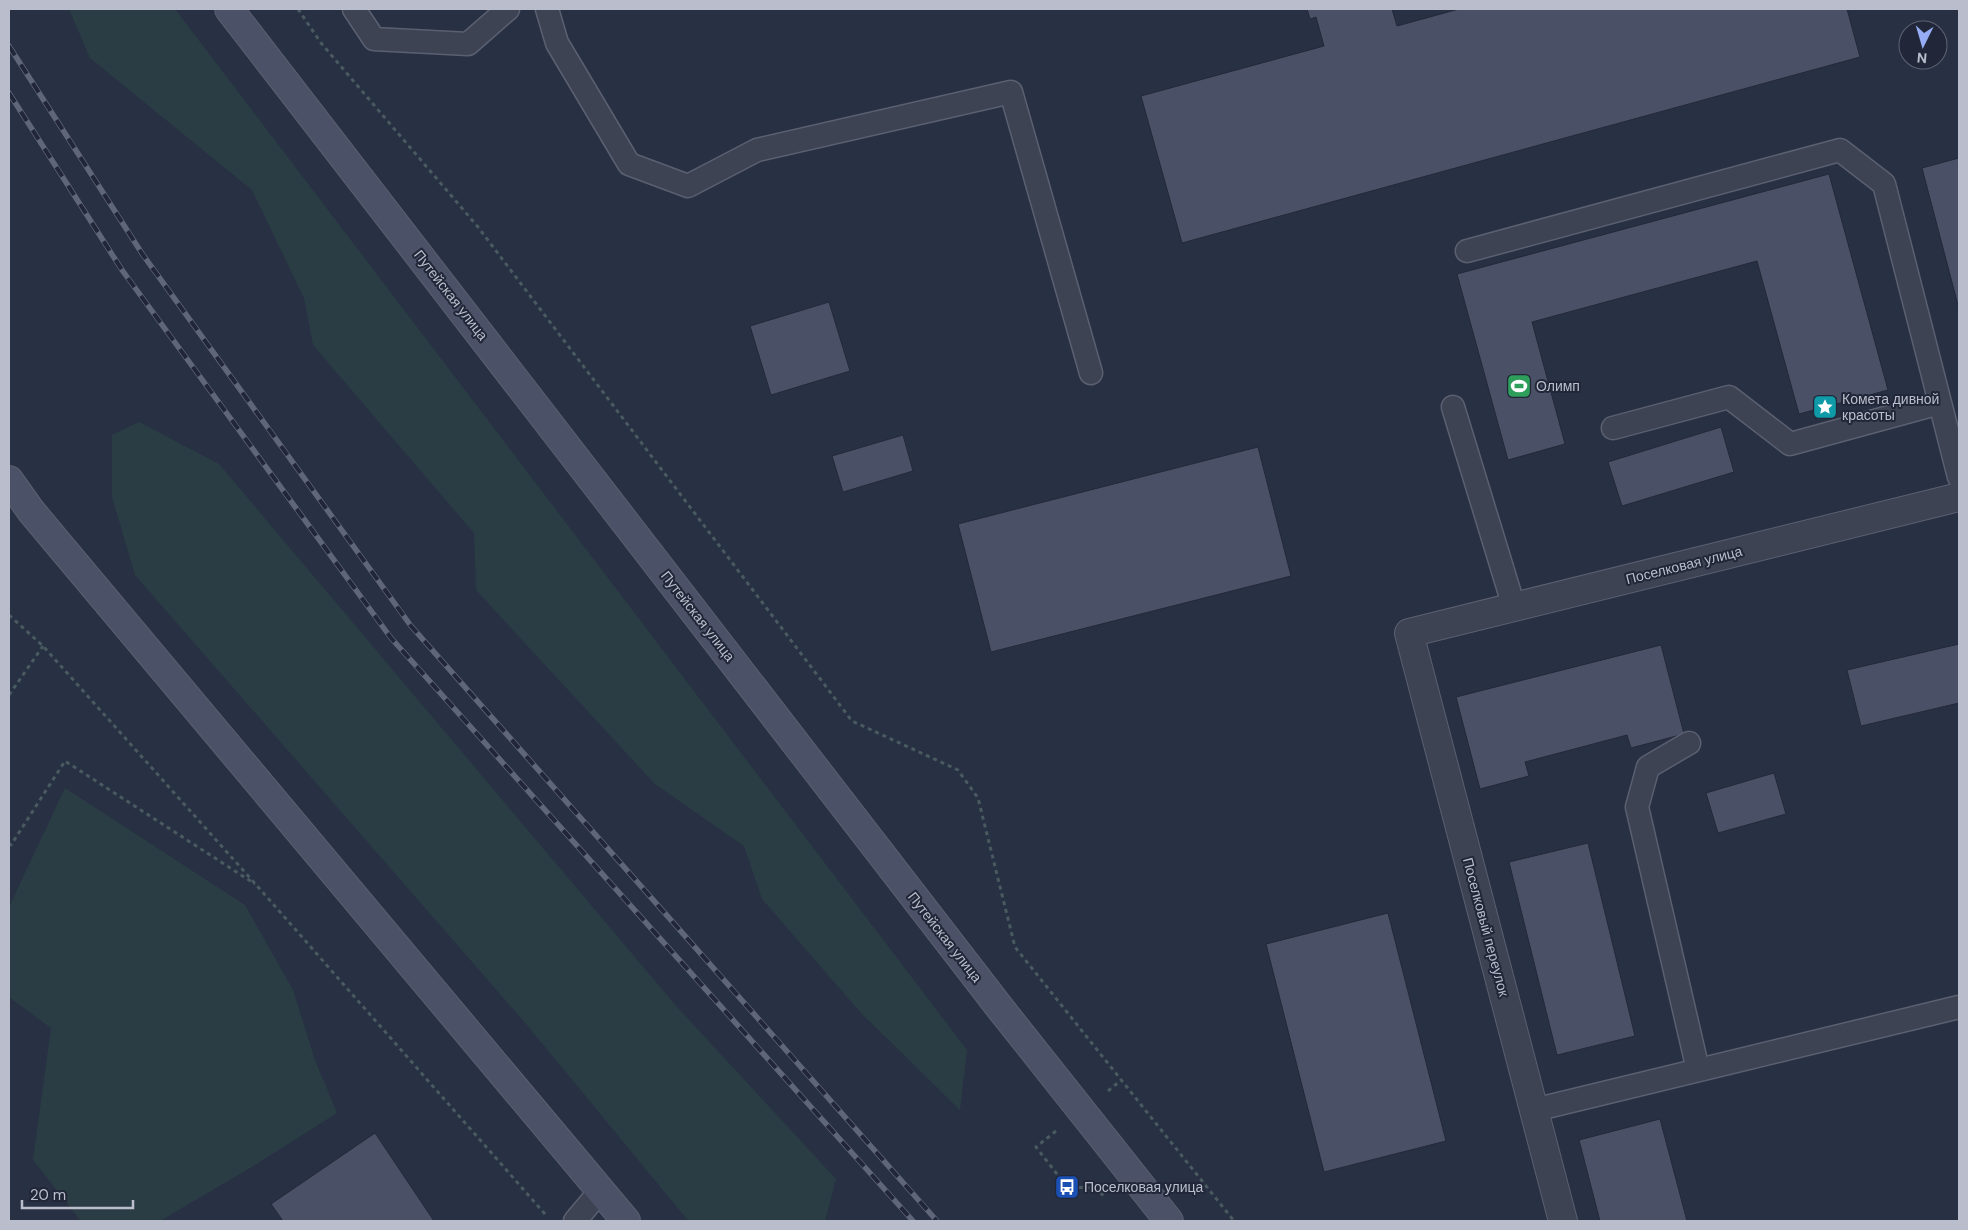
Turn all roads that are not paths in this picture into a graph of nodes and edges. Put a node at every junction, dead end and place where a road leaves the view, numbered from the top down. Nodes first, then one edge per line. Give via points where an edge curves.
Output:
1 (230, 9) edge
2 (354, 9) edge
3 (508, 9) edge
4 (548, 9) edge
5 (1467, 251) dead end
6 (1091, 373) dead end
7 (1940, 403) junction
8 (1453, 407) dead end
9 (1614, 428) dead end
10 (1959, 477) edge
11 (9, 480) edge
12 (1959, 497) edge
13 (1514, 607) junction
14 (1409, 633) joint
15 (1689, 743) dead end
16 (1959, 1006) edge
17 (1698, 1070) junction
18 (1534, 1110) junction
19 (601, 1190) junction
20 (575, 1221) edge
21 (626, 1221) edge
22 (1170, 1221) edge
23 (1563, 1221) edge

1 - 22 main road, Путейская улица via 988,992
2 - 3 lane via 374,38 468,44
4 - 6 lane via 557,43 629,164 688,186 758,150 1011,92
5 - 7 lane via 1840,150 1884,184
7 - 9 lane via 1790,444 1729,397
7 - 10 lane
8 - 13 lane
11 - 19 main road
12 - 13 street, Поселковая улица
13 - 14 street, Поселковая улица
14 - 18 street, Поселковый переулок
15 - 17 lane via 1648,767 1637,807
16 - 17 lane
17 - 18 lane
18 - 23 street, Поселковый переулок
19 - 20 lane
19 - 21 main road

